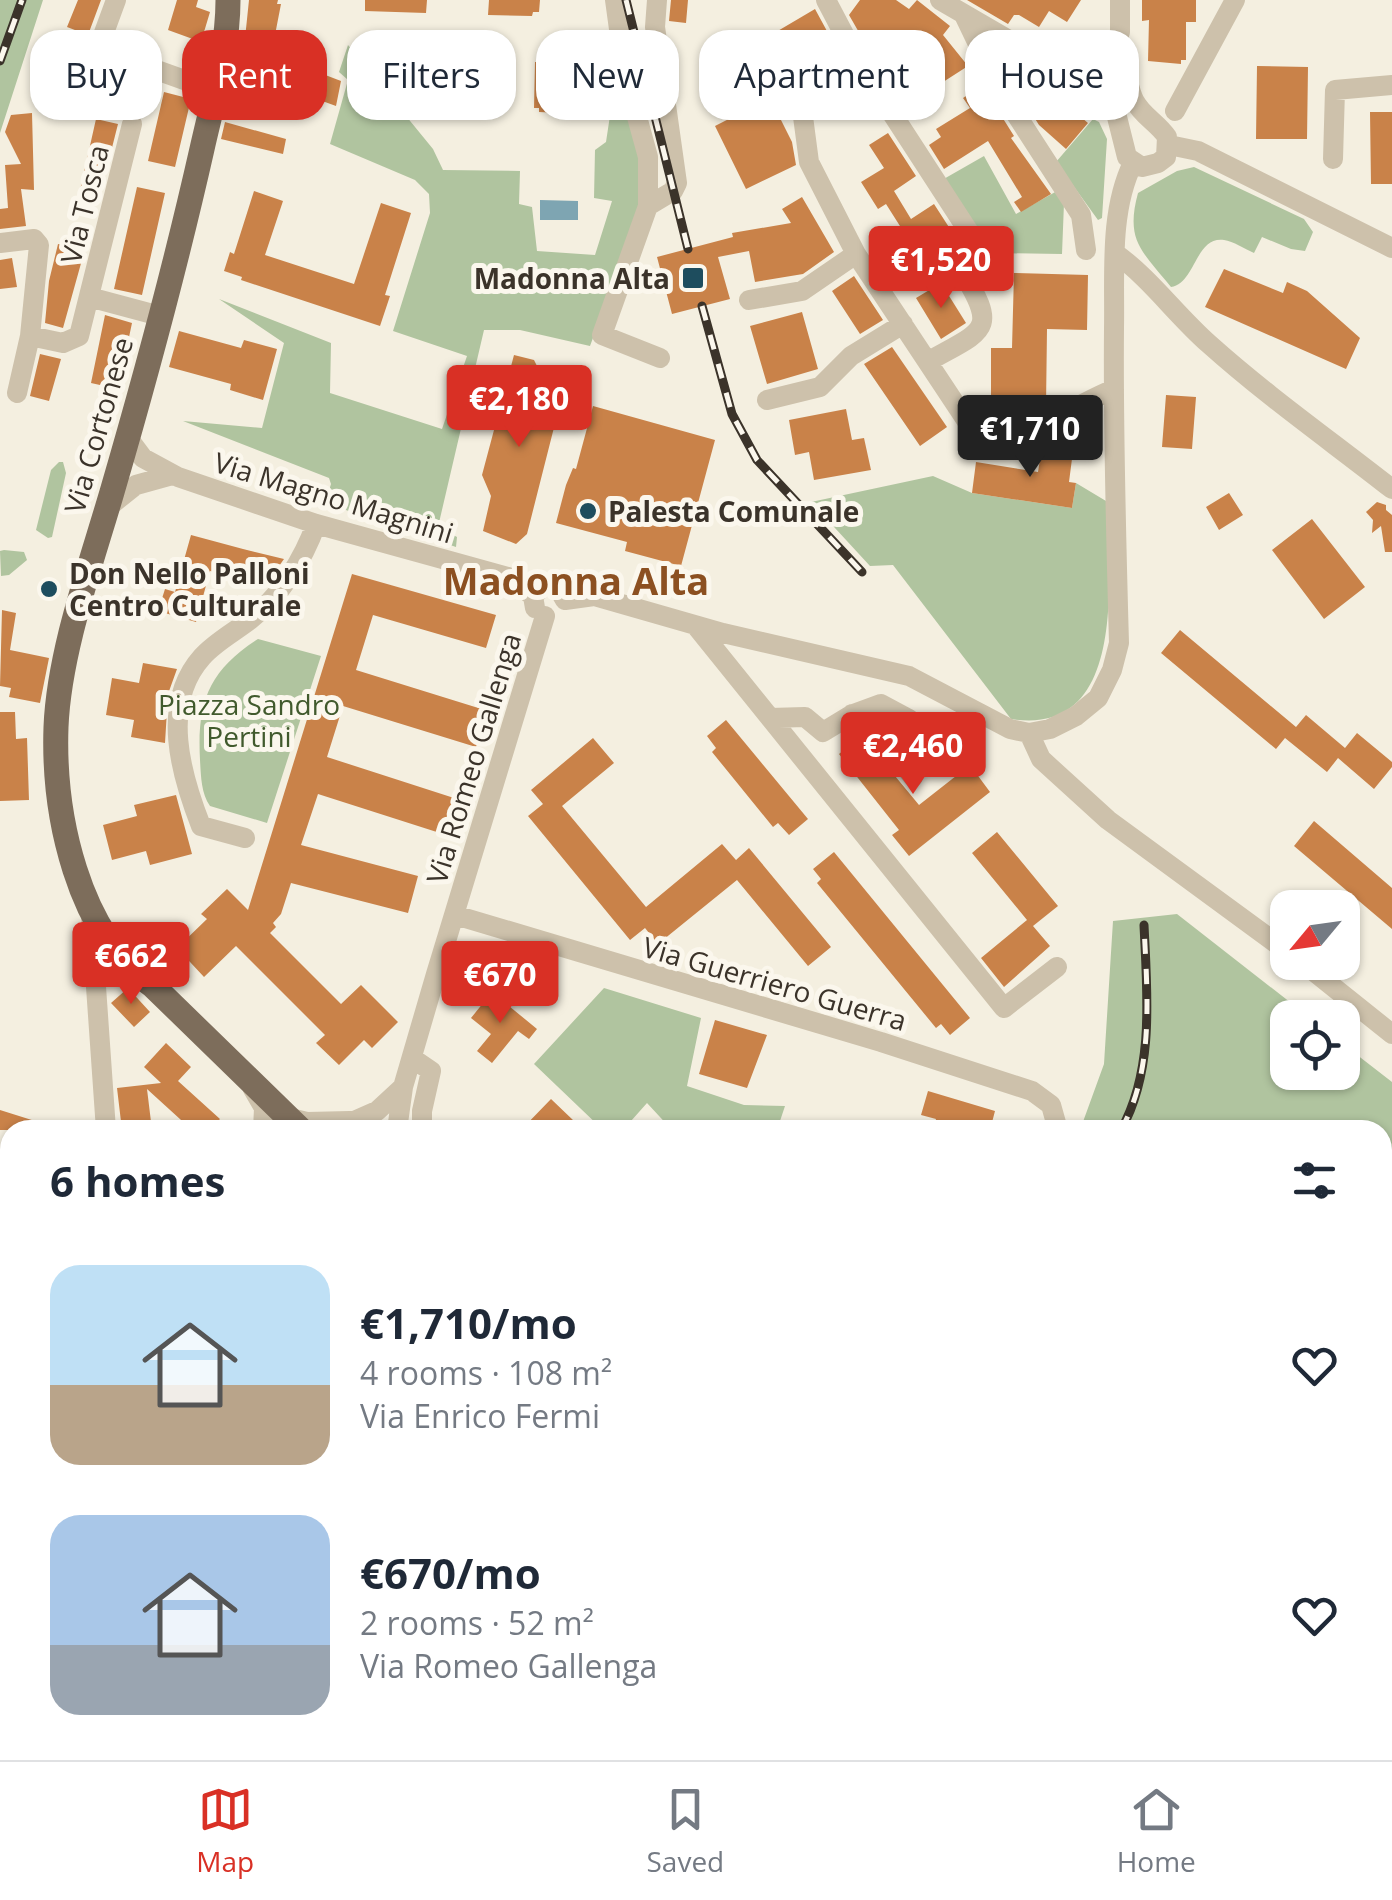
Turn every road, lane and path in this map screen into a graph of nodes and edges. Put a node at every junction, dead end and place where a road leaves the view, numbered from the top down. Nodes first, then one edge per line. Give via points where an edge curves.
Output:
1 (116, 0) edge
2 (228, 0) edge
3 (615, 0) edge
4 (657, 0) edge
5 (826, 0) edge
6 (940, 0) edge
7 (1120, 0) edge
8 (1235, 0) edge
9 (965, 17) junction
10 (225, 30) edge
11 (989, 30) edge
12 (1120, 30) edge
13 (182, 79) edge
14 (1392, 85) edge
15 (1139, 109) edge
16 (1175, 112) dead end
17 (208, 120) edge
18 (803, 120) edge
19 (1120, 120) edge
20 (132, 124) dead end
21 (1168, 145) junction
22 (1333, 159) dead end
23 (1133, 162) junction
24 (648, 206) junction
25 (0, 243) edge
26 (978, 246) dead end
27 (1392, 248) edge
28 (1086, 250) dead end
29 (1115, 253) junction
30 (856, 254) junction
31 (962, 272) dead end
32 (89, 297) junction
33 (748, 300) dead end
34 (160, 316) junction
35 (903, 324) junction
36 (30, 336) junction
37 (660, 358) dead end
38 (929, 361) junction
39 (1114, 389) junction
40 (17, 392) dead end
41 (767, 400) dead end
42 (128, 438) junction
43 (172, 475) junction
44 (1392, 488) edge
45 (107, 508) junction
46 (316, 524) junction
47 (534, 596) junction
48 (565, 600) junction
49 (544, 616) junction
50 (696, 626) junction
51 (852, 714) junction
52 (770, 718) junction
53 (1029, 733) junction
54 (944, 758) dead end
55 (913, 776) dead end
56 (245, 838) dead end
57 (77, 867) junction
58 (90, 913) junction
59 (454, 915) junction
60 (1270, 939) edge
61 (1057, 967) dead end
62 (1324, 980) edge
63 (152, 986) junction
64 (1392, 1034) edge
65 (412, 1058) junction
66 (250, 1083) junction
67 (403, 1088) junction
68 (105, 1120) edge
69 (266, 1120) edge
70 (291, 1120) edge
71 (362, 1120) edge
72 (398, 1120) edge
73 (422, 1120) edge
74 (1055, 1120) edge

1 - 13 street via 98,49
2 - 10 main road, Via Cortonese
3 - 24 street via 625,73 648,156
4 - 24 street via 677,183
5 - 26 street via 858,62
6 - 9 street
7 - 12 street
8 - 16 street
9 - 11 street
9 - 28 street via 999,88 1081,215
14 - 22 street via 1335,90
15 - 21 street via 1161,128
17 - 34 main road, Via Cortonese
18 - 30 street via 809,162
19 - 23 street via 1122,144
20 - 32 street, Via Tosca
21 - 23 street via 1158,164
21 - 27 street via 1198,151
23 - 29 street via 1123,182
24 - 37 street via 602,335
25 - 36 street via 40,244
29 - 39 street
29 - 44 street via 1214,348
30 - 33 street via 802,291
30 - 35 street
31 - 38 street via 985,321
32 - 34 street, Via Tosca
32 - 36 street, Via Tosca via 80,336 63,344
34 - 42 main road, Via Cortonese
35 - 38 street
35 - 41 street via 851,356 820,387
36 - 40 street
38 - 39 street via 970,426 989,434 1013,434
39 - 53 street via 1118,643 1112,670 1098,698 1063,723
42 - 43 street, Via Magno Magnini via 142,458
42 - 45 main road, Via Cortonese
43 - 45 street, Via Magno Magnini via 136,485
43 - 46 street, Via Magno Magnini
45 - 57 main road, Via Cortonese via 56,726 59,802
46 - 47 street, Via Magno Magnini via 508,577
46 - 56 street via 276,597 201,658 180,700 177,748 201,826
47 - 48 street, Via Magno Magnini via 551,584
47 - 49 street
48 - 49 street via 559,613
48 - 50 street, Via Magno Magnini via 594,596
49 - 59 street, Via Romeo Gallenga
50 - 52 street
50 - 53 street, Via Magno Magnini via 909,676
51 - 52 street via 824,732 804,716
51 - 54 street via 881,704 909,719
51 - 55 street via 876,729
52 - 61 street via 1004,1008
53 - 60 street via 1041,758 1108,820
57 - 58 main road, Via Cortonese
57 - 63 main road, Via Cortonese
58 - 63 main road, Via Cortonese via 133,973
58 - 68 street
59 - 65 street, Via Romeo Gallenga
59 - 74 street, Via Guerriero Guerra via 1032,1091 1051,1105
62 - 64 street
63 - 66 main road, Via Cortonese
65 - 67 street, Via Romeo Gallenga
65 - 73 street via 431,1071
66 - 69 street
66 - 70 main road, Via Cortonese
67 - 71 street
67 - 72 street, Via Romeo Gallenga

